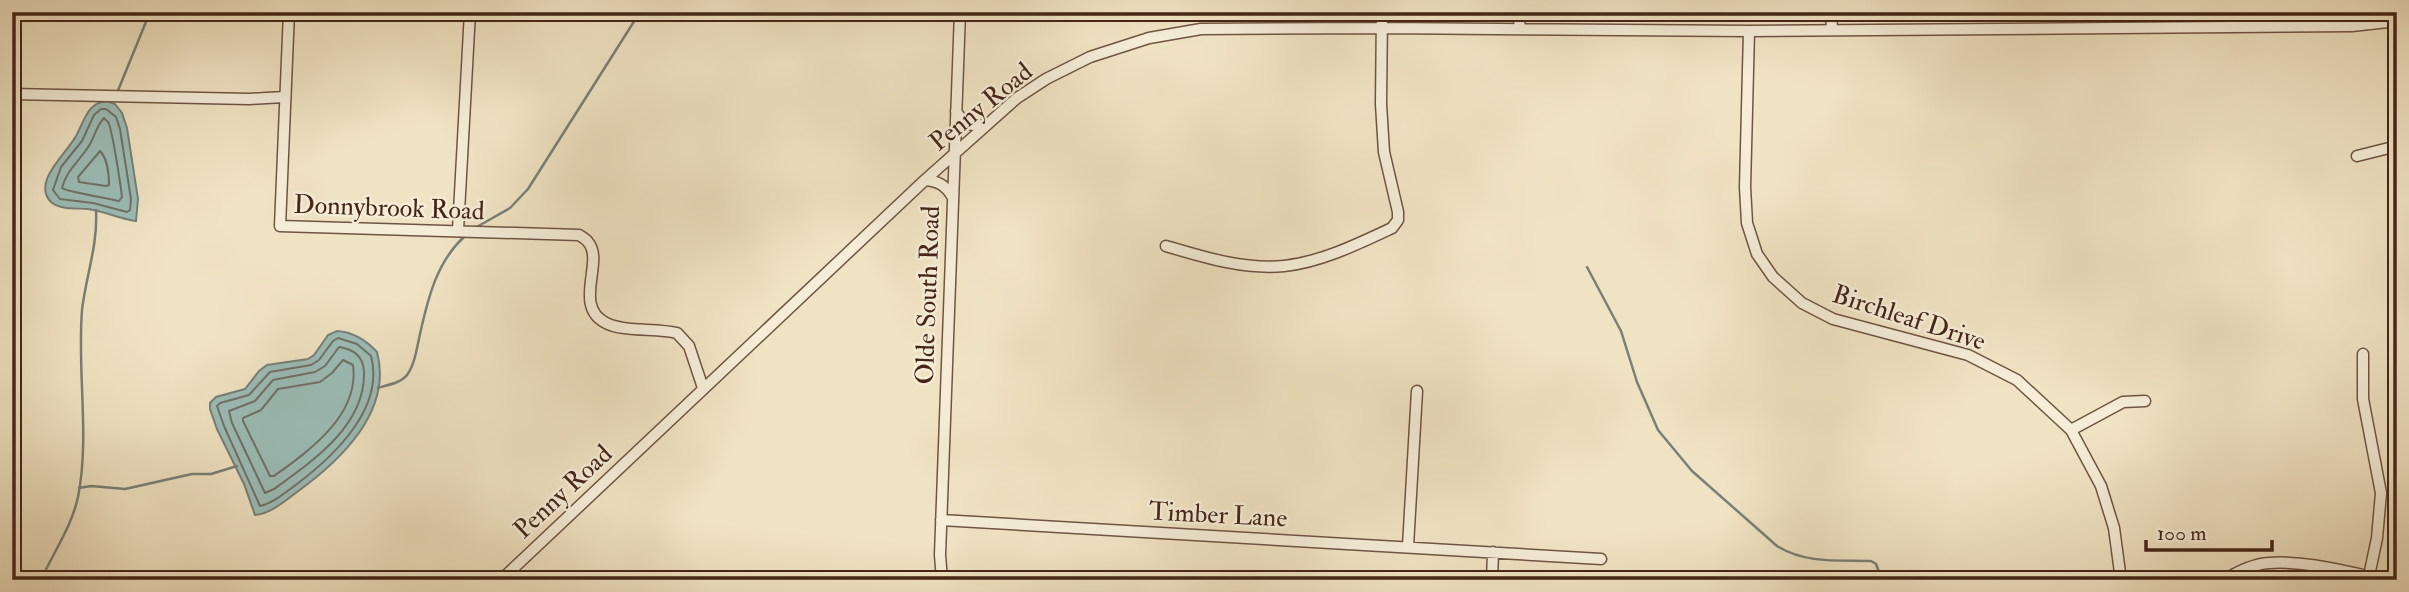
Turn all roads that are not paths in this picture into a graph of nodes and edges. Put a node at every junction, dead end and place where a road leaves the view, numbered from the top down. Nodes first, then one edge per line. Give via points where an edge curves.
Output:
1 (289, 12) edge
2 (470, 12) edge
3 (960, 12) edge
4 (1382, 12) edge
5 (1520, 12) edge
6 (1832, 12) edge
7 (2397, 21) edge
8 (1382, 28) junction
9 (1520, 29) junction
10 (1832, 29) junction
11 (1749, 31) junction
12 (12, 94) edge
13 (284, 97) junction
14 (956, 111) junction
15 (985, 125) junction
16 (2397, 146) edge
17 (953, 155) junction
18 (2357, 156) dead end
19 (925, 180) junction
20 (952, 196) junction
21 (458, 230) junction
22 (1166, 246) dead end
23 (2363, 354) dead end
24 (703, 388) junction
25 (1417, 391) dead end
26 (2145, 401) dead end
27 (2071, 430) junction
28 (941, 520) junction
29 (1408, 546) junction
30 (1493, 552) junction
31 (1601, 559) dead end
32 (2369, 576) junction
33 (501, 580) edge
34 (942, 580) edge
35 (1492, 580) edge
36 (2121, 580) edge
37 (2224, 580) edge
38 (2387, 580) edge

1 - 13 street
2 - 21 street
3 - 14 street, Olde South Road
4 - 8 street
5 - 9 street
6 - 10 street
7 - 10 street, Penny Road via 2352,26
8 - 9 street, Penny Road
8 - 15 street, Penny Road via 1201,29 1149,38 1090,57 1046,79
8 - 22 street via 1384,152 1398,212 1392,228 1321,257 1282,266 1239,264
9 - 11 street, Penny Road
10 - 11 street, Penny Road
11 - 27 street, Birchleaf Drive via 1747,223 1773,278 1802,303 1833,319 1968,355 1993,367 2017,380
12 - 13 street
13 - 21 street, Donnybrook Road via 280,226
14 - 15 street via 965,123
14 - 17 street, Olde South Road
15 - 17 street, Penny Road
16 - 18 street
17 - 19 street, Penny Road
17 - 20 street, Olde South Road
19 - 20 street via 945,186
19 - 24 street, Penny Road
20 - 28 street, Olde South Road
21 - 24 street, Donnybrook Road via 579,235 590,243 594,314 606,323 677,333 689,346
23 - 32 street via 2362,399 2381,493
24 - 33 street, Penny Road
25 - 29 street
26 - 27 street via 2123,402
27 - 36 street, Birchleaf Drive via 2101,486 2114,528
28 - 29 street, Timber Lane
28 - 34 street, Olde South Road
29 - 30 street, Timber Lane
30 - 31 street, Timber Lane
30 - 35 street
32 - 37 street via 2267,563
32 - 38 street

